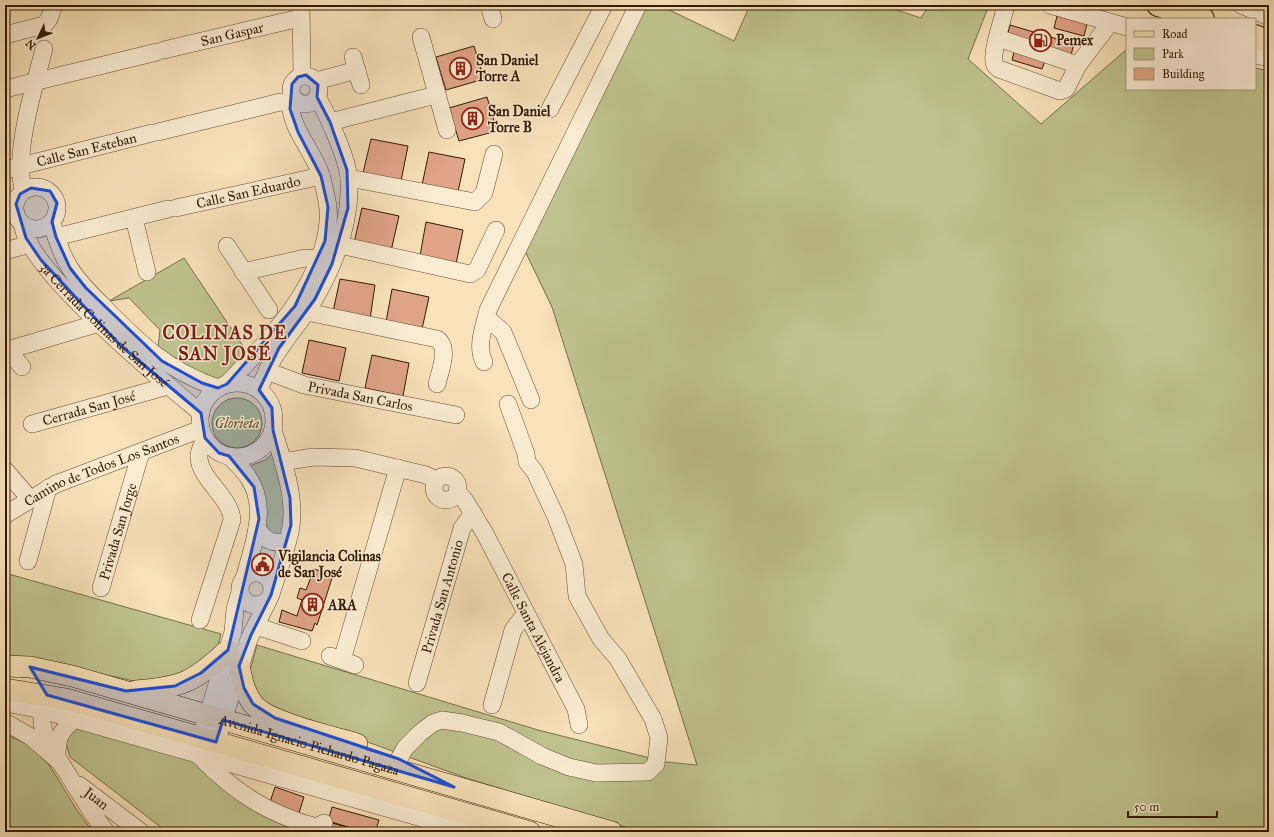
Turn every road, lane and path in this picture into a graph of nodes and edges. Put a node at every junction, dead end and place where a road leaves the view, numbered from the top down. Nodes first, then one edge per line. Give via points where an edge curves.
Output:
1 (54, 5) edge
2 (604, 5) edge
3 (638, 5) edge
4 (1006, 5) edge
5 (1050, 5) edge
6 (1158, 5) edge
7 (1241, 5) edge
8 (301, 12) edge
9 (1269, 17) edge
10 (1200, 18) edge
11 (1110, 23) junction
12 (1126, 27) edge
13 (5, 35) edge
14 (1256, 36) edge
15 (421, 37) dead end
16 (998, 38) junction
17 (1269, 42) edge
18 (44, 49) dead end
19 (1256, 55) edge
20 (1269, 58) edge
21 (1078, 65) junction
22 (357, 71) dead end
23 (36, 80) junction
24 (312, 85) junction
25 (5, 89) edge
26 (436, 95) junction
27 (291, 100) junction
28 (550, 110) dead end
29 (330, 122) junction
30 (447, 130) dead end
31 (494, 154) dead end
32 (13, 168) edge
33 (321, 176) junction
34 (349, 185) junction
35 (24, 191) junction
36 (326, 194) junction
37 (134, 218) junction
38 (23, 224) junction
39 (54, 230) junction
40 (496, 230) dead end
41 (30, 244) junction
42 (340, 245) junction
43 (227, 246) dead end
44 (5, 251) edge
45 (319, 259) junction
46 (147, 272) dead end
47 (243, 272) junction
48 (269, 310) dead end
49 (307, 312) junction
50 (487, 318) junction
51 (99, 324) junction
52 (283, 332) junction
53 (6, 349) edge
54 (484, 362) dead end
55 (22, 368) dead end
56 (267, 371) junction
57 (437, 384) dead end
58 (168, 386) junction
59 (222, 386) junction
60 (259, 390) junction
61 (531, 400) dead end
62 (508, 404) dead end
63 (456, 415) dead end
64 (32, 424) dead end
65 (202, 427) junction
66 (273, 430) junction
67 (141, 452) junction
68 (229, 456) junction
69 (283, 462) junction
70 (398, 468) junction
71 (5, 470) edge
72 (48, 488) junction
73 (30, 499) junction
74 (473, 513) junction
75 (5, 515) edge
76 (257, 527) junction
77 (287, 541) junction
78 (28, 561) dead end
79 (242, 584) junction
80 (103, 588) dead end
81 (271, 594) junction
82 (526, 613) junction
83 (200, 620) dead end
84 (256, 626) junction
85 (302, 641) dead end
86 (234, 658) junction
87 (342, 660) dead end
88 (5, 666) edge
89 (30, 667) junction
90 (72, 676) junction
91 (417, 683) dead end
92 (5, 688) edge
93 (126, 691) junction
94 (44, 702) junction
95 (5, 703) edge
96 (492, 705) dead end
97 (216, 718) junction
98 (75, 719) junction
99 (5, 722) edge
100 (579, 725) dead end
101 (205, 744) junction
102 (399, 759) junction
103 (59, 760) junction
104 (254, 769) junction
105 (70, 779) junction
106 (454, 786) junction
107 (247, 798) junction
108 (324, 823) dead end
109 (446, 828) edge
110 (106, 832) edge
111 (141, 832) edge
112 (471, 832) edge
113 (530, 832) edge
114 (612, 832) edge

1 - 13 street via 44,25
2 - 28 street
3 - 50 street via 488,310
4 - 16 street
5 - 11 street
6 - 10 highway
7 - 9 street
8 - 23 street, San Gaspar via 160,51
8 - 24 street
11 - 12 street
11 - 21 street
14 - 17 highway
15 - 26 street
16 - 21 street
16 - 21 street via 994,62 997,68 1057,91 1066,89
18 - 23 street
19 - 20 street
22 - 24 street
23 - 25 street, San Gaspar
23 - 32 street via 25,131
24 - 27 street, Calle San Esteban via 310,103
24 - 27 street via 294,80 290,89
24 - 29 street
26 - 29 street
26 - 30 street
27 - 32 street, Calle San Esteban
27 - 33 street via 295,126
29 - 34 street
31 - 34 street via 484,194 476,202
32 - 35 street via 20,175
33 - 36 street
33 - 37 street, Calle San Eduardo
34 - 36 street
34 - 42 street via 348,208
35 - 38 street via 17,199 15,210
35 - 39 street via 37,187 50,192 57,203
36 - 45 street via 328,221
37 - 39 street, Calle San Eduardo
37 - 46 street
38 - 39 street via 38,229 46,227
38 - 41 street, 3a Cerrada Colinas de San José
39 - 59 street, 3a Cerrada Colinas de San José via 63,255 76,277 131,335 178,371
40 - 42 street via 477,270 470,274
41 - 44 street
41 - 51 street, 3a Cerrada Colinas de San José via 41,260
42 - 49 street
43 - 47 street
45 - 47 street via 305,258
45 - 52 street
47 - 48 street
49 - 52 street
49 - 57 street via 437,339 444,349
50 - 54 street via 480,342
50 - 61 street via 506,339
51 - 53 street
51 - 58 street, 3a Cerrada Colinas de San José
52 - 56 street
52 - 59 street
53 - 55 street
56 - 60 street
56 - 63 street, Privada San Carlos via 304,385
58 - 64 street, Cerrada San José
58 - 65 street, 3a Cerrada Colinas de San José
59 - 60 street via 244,384
59 - 65 street via 208,396
60 - 66 street via 272,408
62 - 102 street via 527,462 535,472 553,510 574,564 578,596 601,639 618,659 646,706 657,729 659,745 656,764 648,772 596,773 569,767 542,756 500,732 442,720 420,733 405,748
65 - 67 street, Camino de Todos Los Santos
65 - 68 street via 211,446
65 - 83 street via 199,457 201,466 230,509 232,520
66 - 68 street via 261,449 251,455
66 - 69 street
67 - 72 street, Camino de Todos Los Santos
67 - 80 street, Privada San Jorge
68 - 76 street via 254,486 259,511
69 - 70 street via 313,457 355,458
69 - 77 street via 290,498 291,518
70 - 74 street, Calle Santa Alejandra via 436,480 450,476 457,485 457,492
70 - 87 street
71 - 73 street
72 - 73 street, Camino de Todos Los Santos
72 - 78 street
73 - 75 street, Camino de Todos Los Santos
74 - 82 street, Calle Santa Alejandra
74 - 91 street, Privada San Antonio via 462,528
76 - 77 street via 269,541
76 - 79 street
77 - 81 street
79 - 81 street via 257,573 263,574 271,582
79 - 81 street via 242,598 252,606 265,604
79 - 86 street via 235,609
81 - 84 street
82 - 96 street via 513,630
82 - 100 street, Calle Santa Alejandra via 576,709
84 - 85 street
84 - 86 street
86 - 93 main road via 184,683
86 - 97 street
86 - 102 main road via 244,688 260,710 275,718
88 - 89 main road, Avenida Ignacio Pichardo Pagaza
89 - 90 main road, Avenida Ignacio Pichardo Pagaza
89 - 94 main road
90 - 93 main road, Avenida Ignacio Pichardo Pagaza
90 - 94 main road
92 - 94 main road, Avenida Ignacio Pichardo Pagaza
93 - 97 main road, Avenida Ignacio Pichardo Pagaza
94 - 95 street, Avenida Ignacio Pichardo Pagaza
94 - 98 street, Avenida Ignacio Pichardo Pagaza
94 - 101 main road, Avenida Ignacio Pichardo Pagaza
94 - 103 street via 41,718 43,731
97 - 101 street
97 - 106 main road, Avenida Ignacio Pichardo Pagaza
98 - 101 street, Avenida Ignacio Pichardo Pagaza
98 - 103 street via 61,733 58,742
99 - 103 street via 31,737
101 - 104 street, Avenida Ignacio Pichardo Pagaza
101 - 107 street
101 - 113 main road, Avenida Ignacio Pichardo Pagaza
102 - 106 main road
103 - 105 street
104 - 107 street via 244,781
104 - 109 street, Avenida Ignacio Pichardo Pagaza
105 - 110 street
105 - 111 street, Juan
106 - 114 main road, Avenida Ignacio Pichardo Pagaza
107 - 108 street via 294,820 316,827
109 - 112 street, Avenida Ignacio Pichardo Pagaza

